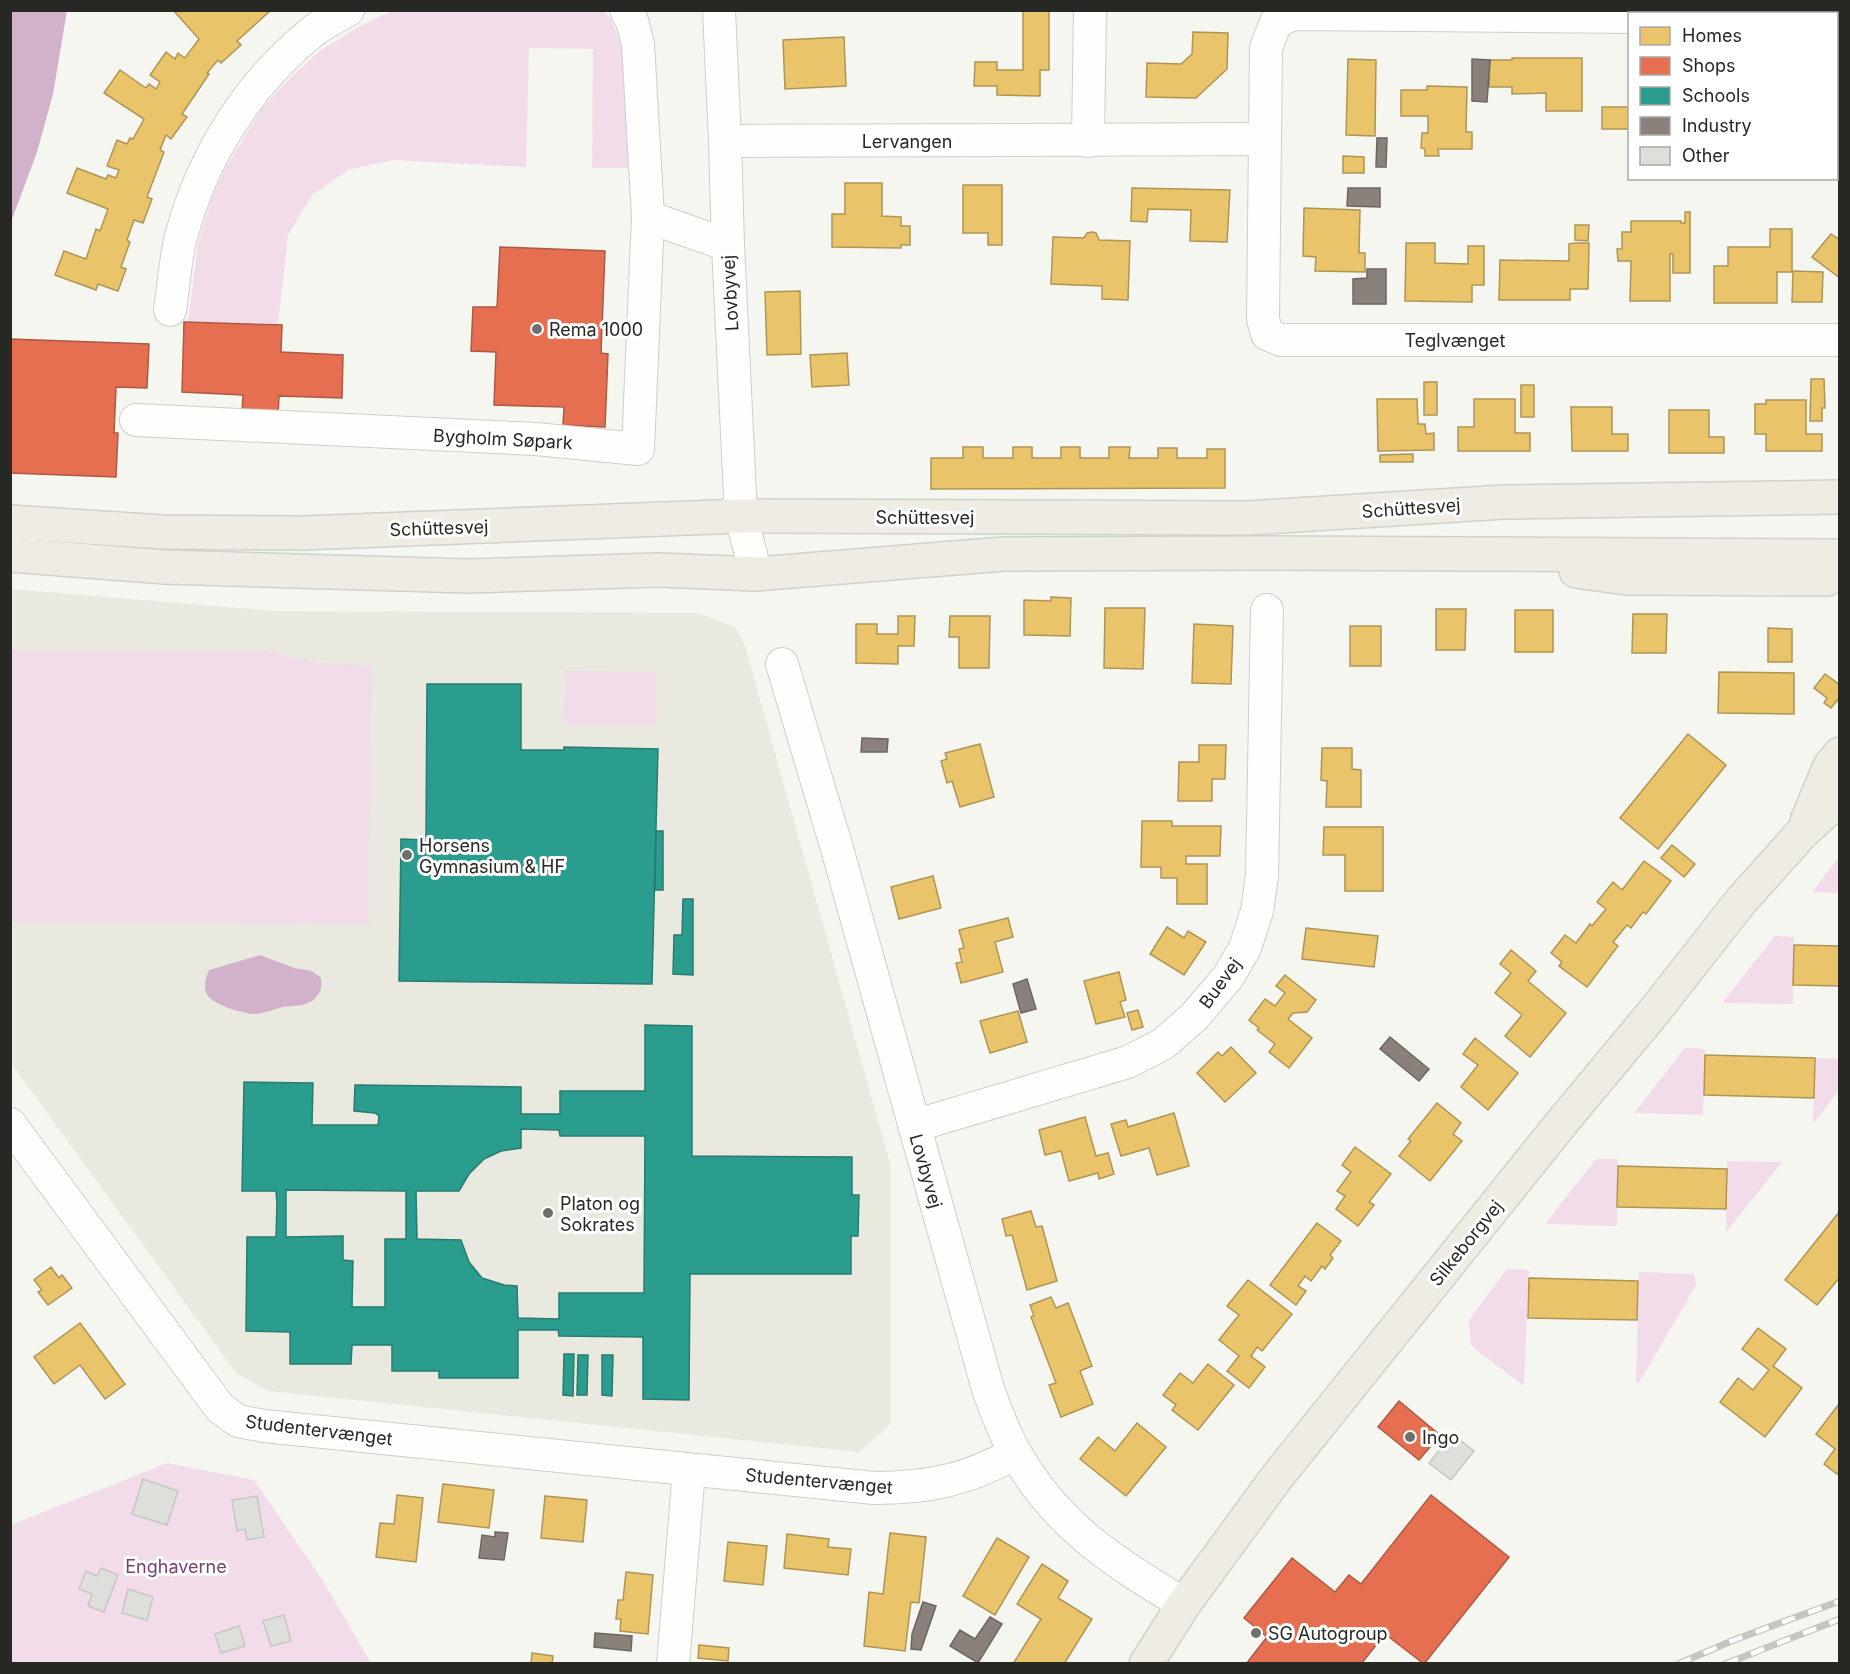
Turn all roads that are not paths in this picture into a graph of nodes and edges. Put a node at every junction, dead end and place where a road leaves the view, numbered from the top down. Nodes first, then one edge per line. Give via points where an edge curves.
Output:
1 (348, 10) edge
2 (626, 10) edge
3 (719, 10) edge
4 (1090, 10) edge
5 (1628, 17) edge
6 (1264, 139) junction
7 (725, 141) junction
8 (1088, 141) junction
9 (648, 217) junction
10 (728, 245) junction
11 (170, 310) dead end
12 (1839, 340) edge
13 (136, 420) dead end
14 (1839, 497) edge
15 (741, 516) junction
16 (10, 522) edge
17 (1443, 553) junction
18 (10, 555) edge
19 (1839, 556) edge
20 (756, 574) junction
21 (1839, 579) edge
22 (1267, 610) dead end
23 (782, 664) dead end
24 (1839, 754) edge
25 (1839, 798) edge
26 (1802, 834) junction
27 (914, 1126) junction
28 (13, 1132) edge
29 (1015, 1453) junction
30 (689, 1470) junction
31 (1184, 1604) junction
32 (673, 1664) edge
33 (1146, 1664) edge

1 - 11 street via 318,28 273,67 234,117 204,170 181,234
2 - 9 street, Bygholm Søpark via 638,44
3 - 7 street, Lovbyvej
4 - 8 street
5 - 6 street via 1294,14 1276,22 1266,48
6 - 8 street, Lervangen
6 - 12 street, Teglvænget via 1263,319 1267,334 1281,340
7 - 8 street, Lervangen
7 - 10 street, Lovbyvej
9 - 10 street
9 - 13 street, Bygholm Søpark via 638,449 525,439
10 - 15 street, Lovbyvej
14 - 15 main road, Schüttesvej via 1504,502 1248,518
15 - 16 main road, Schüttesvej via 303,533 164,532
15 - 20 street, Lovbyvej
17 - 19 main road
17 - 20 main road via 1004,554
17 - 21 main road via 1626,578
18 - 20 main road via 165,567 468,576 658,570
22 - 27 street, Buevej via 1262,876 1248,938 1228,978 1194,1017 1163,1044 1128,1062
23 - 27 street, Lovbyvej
24 - 26 main road, Silkeborgvej via 1830,766
25 - 26 main road, Silkeborgvej
26 - 31 main road, Silkeborgvej via 1741,901 1277,1477
27 - 29 street, Lovbyvej via 988,1389
28 - 30 street, Studentervænget via 220,1408 238,1421
29 - 30 street, Studentervænget via 954,1480 897,1488
29 - 31 street, Lovbyvej via 1042,1493 1070,1524 1115,1562
30 - 32 street
31 - 33 main road, Silkeborgvej

